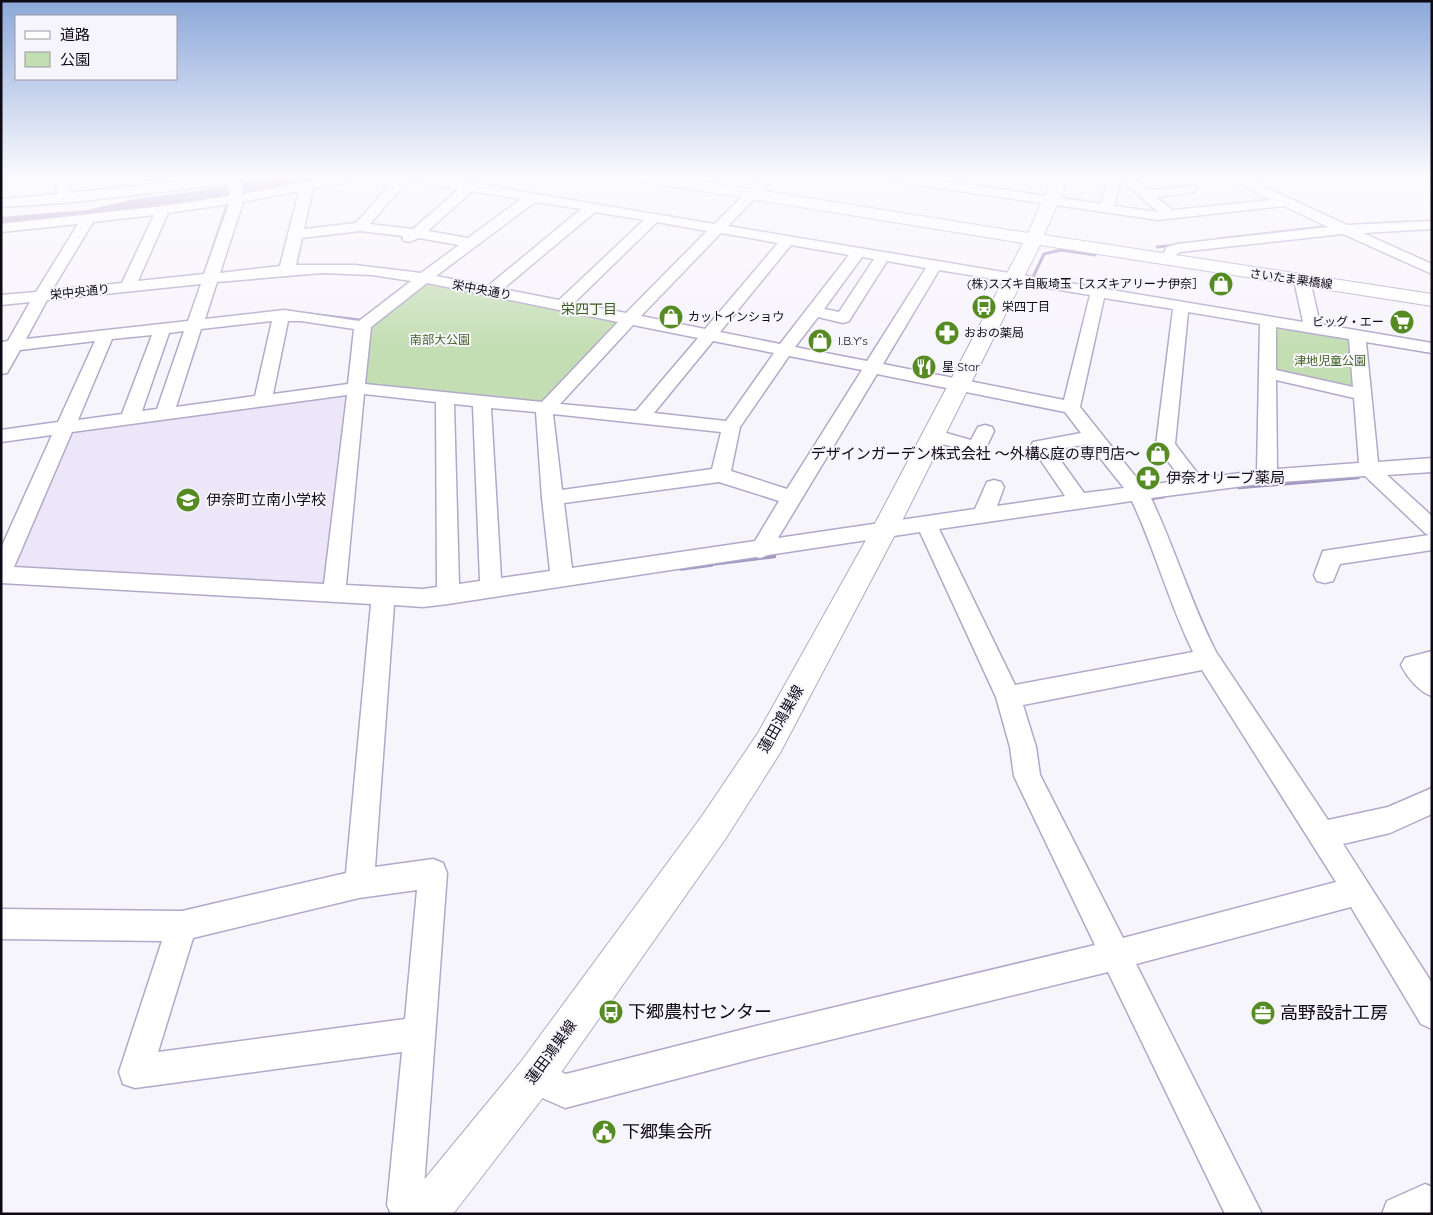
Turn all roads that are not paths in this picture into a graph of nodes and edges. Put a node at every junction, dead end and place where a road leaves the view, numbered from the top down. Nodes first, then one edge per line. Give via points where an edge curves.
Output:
1 (416, 233) edge
2 (79, 234) edge
3 (152, 234) edge
4 (222, 234) edge
5 (297, 234) edge
6 (420, 234) edge
7 (483, 234) edge
8 (560, 234) edge
9 (638, 234) edge
10 (714, 234) edge
11 (752, 234) edge
12 (1022, 234) edge
13 (1281, 234) edge
14 (1354, 234) edge
15 (1035, 236) junction
16 (788, 240) junction
17 (471, 243) junction
18 (403, 246) dead end
19 (858, 252) junction
20 (1170, 254) junction
21 (883, 256) junction
22 (935, 265) junction
23 (287, 270) junction
24 (1432, 270) edge
25 (209, 278) junction
26 (424, 278) junction
27 (1013, 278) junction
28 (1302, 280) junction
29 (128, 287) junction
30 (491, 292) junction
31 (1098, 292) junction
32 (1432, 294) edge
33 (41, 296) junction
34 (1, 300) edge
35 (1432, 300) edge
36 (562, 306) junction
37 (1181, 308) junction
38 (814, 311) junction
39 (284, 315) junction
40 (629, 319) junction
41 (1268, 322) junction
42 (194, 325) junction
43 (363, 326) junction
44 (163, 328) junction
45 (1313, 329) junction
46 (106, 335) junction
47 (708, 335) junction
48 (1357, 336) junction
49 (8, 346) edge
50 (1432, 348) edge
51 (785, 349) junction
52 (871, 367) junction
53 (1, 369) edge
54 (1267, 373) junction
55 (958, 384) junction
56 (356, 388) junction
57 (1362, 394) junction
58 (445, 397) junction
59 (263, 399) junction
60 (482, 400) junction
61 (546, 408) junction
62 (1071, 408) junction
63 (165, 413) junction
64 (130, 418) junction
65 (640, 418) junction
66 (66, 427) junction
67 (730, 427) junction
68 (985, 431) dead end
69 (932, 435) junction
70 (1, 436) edge
71 (1094, 437) junction
72 (1432, 465) edge
73 (1369, 469) junction
74 (720, 475) junction
75 (1267, 476) junction
76 (1197, 486) junction
77 (994, 487) dead end
78 (1139, 494) junction
79 (552, 498) junction
80 (791, 498) junction
81 (1079, 501) junction
82 (987, 514) junction
83 (926, 524) junction
84 (1432, 528) edge
85 (884, 532) junction
86 (1432, 542) edge
87 (760, 550) junction
88 (1, 574) edge
89 (1325, 575) dead end
90 (562, 578) junction
91 (491, 589) junction
92 (334, 594) junction
93 (448, 595) junction
94 (384, 597) junction
95 (1208, 659) junction
96 (1432, 661) edge
97 (1432, 686) edge
98 (1008, 697) junction
99 (1432, 801) edge
100 (1322, 835) junction
101 (359, 884) junction
102 (1358, 892) junction
103 (1, 924) edge
104 (182, 926) junction
105 (1115, 955) junction
106 (1429, 1004) edge
107 (420, 1033) junction
108 (534, 1077) junction
109 (411, 1214) edge
110 (425, 1214) edge
111 (1244, 1214) edge

1 - 18 street
2 - 33 street
3 - 29 street
4 - 25 street
5 - 23 street
6 - 17 street
7 - 17 street
8 - 30 street
9 - 36 street
10 - 40 street
11 - 16 street
12 - 15 main road, さいたま栗橋線
13 - 20 street via 1177,248
14 - 24 street
15 - 20 main road, さいたま栗橋線
15 - 27 main road, 蓮田鴻巣線
15 - 28 main road, さいたま栗橋線
16 - 19 street
16 - 47 street
17 - 26 street
19 - 21 street
19 - 38 street
20 - 32 main road, さいたま栗橋線
21 - 22 street
21 - 38 street via 843,318
22 - 27 street
22 - 52 street
23 - 25 street, 栄中央通り
23 - 26 street, 栄中央通り via 350,268
25 - 29 street, 栄中央通り
25 - 42 street
26 - 30 street, 栄中央通り
26 - 43 street
27 - 31 street
27 - 55 main road, 蓮田鴻巣線
28 - 35 main road, さいたま栗橋線
28 - 45 street
29 - 33 street, 栄中央通り
30 - 36 street, 栄中央通り
31 - 37 street
31 - 62 street
33 - 34 street, 栄中央通り
33 - 49 street
36 - 40 street, 栄中央通り
37 - 41 street
37 - 76 street via 1165,445
38 - 51 street
39 - 42 street
39 - 43 street
39 - 59 street via 280,320
40 - 47 street, 栄中央通り
40 - 61 street
41 - 45 street
41 - 54 street
42 - 44 street
42 - 63 street
43 - 56 street
44 - 46 street
44 - 64 street
45 - 48 street
46 - 49 street
46 - 66 street
47 - 51 street, 栄中央通り
47 - 65 street
48 - 50 street
48 - 57 street
49 - 53 street
51 - 52 street, 栄中央通り
51 - 67 street
52 - 55 street, 栄中央通り
52 - 80 street
54 - 57 street
54 - 75 street
55 - 62 street, 栄中央通り
55 - 69 main road, 蓮田鴻巣線
56 - 58 street
56 - 59 street
56 - 92 street
57 - 73 street
58 - 60 street
58 - 93 street
59 - 63 street
60 - 61 street
60 - 91 street
61 - 65 street
61 - 79 street
62 - 71 street
63 - 64 street
64 - 66 street
65 - 67 street
66 - 70 street
66 - 88 street
67 - 74 street
68 - 69 street via 977,448
69 - 85 main road, 蓮田鴻巣線
71 - 78 street
71 - 81 street via 1040,446
72 - 73 street
73 - 75 street
73 - 84 street
74 - 79 street
74 - 80 street
75 - 76 street
76 - 78 street
77 - 82 street via 985,510
78 - 81 street
78 - 95 street
79 - 90 street
80 - 87 street
81 - 82 street
82 - 83 street
83 - 85 street
83 - 98 street
85 - 87 street
85 - 108 main road, 蓮田鴻巣線 via 769,743 714,827
86 - 89 street via 1331,557
87 - 90 street
88 - 92 street
90 - 91 street
91 - 93 street
92 - 94 street
93 - 94 street
94 - 101 street
95 - 98 street
95 - 100 street
96 - 97 street via 1413,665
98 - 105 street via 1023,747 1027,776
99 - 100 street via 1390,820
100 - 102 street
101 - 104 street
101 - 107 street via 433,873
102 - 105 street
102 - 106 street
103 - 104 street
104 - 107 street via 135,1072
105 - 108 street via 565,1091
105 - 111 street
107 - 109 street via 405,1205
108 - 110 main road, 蓮田鴻巣線

